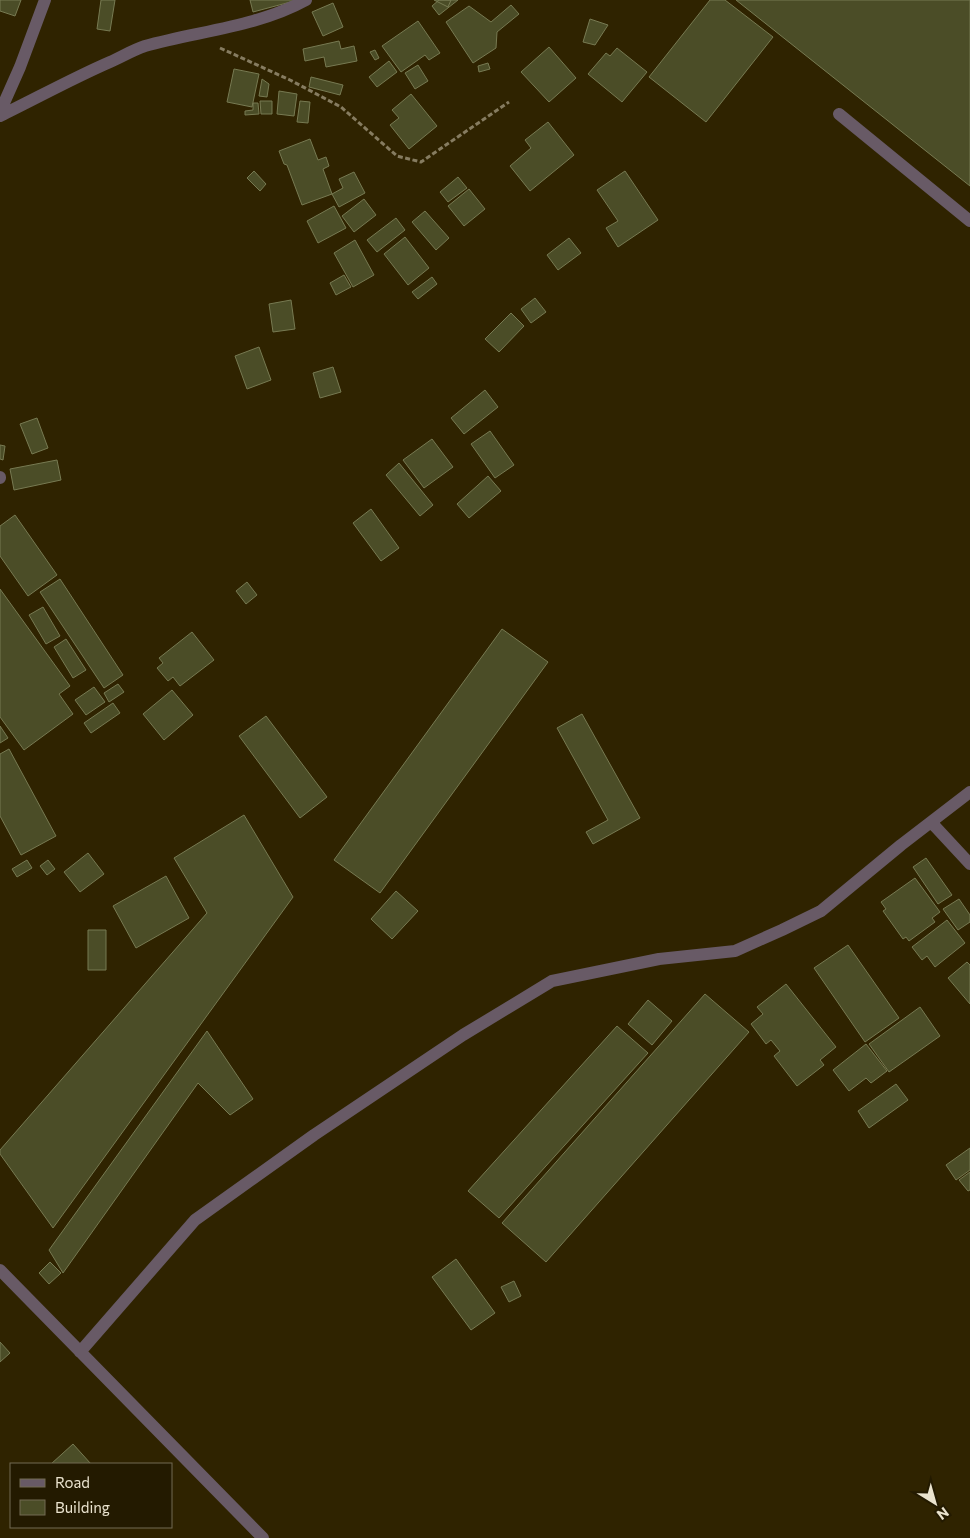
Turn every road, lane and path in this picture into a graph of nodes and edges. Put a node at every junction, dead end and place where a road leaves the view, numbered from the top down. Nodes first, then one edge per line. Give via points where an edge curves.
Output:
1 (46, 0) edge
2 (306, 0) edge
3 (190, 34) junction
4 (509, 102) dead end
5 (0, 114) edge
6 (840, 114) dead end
7 (970, 221) edge
8 (970, 792) edge
9 (931, 822) junction
10 (970, 864) edge
11 (0, 1270) edge
12 (80, 1352) junction
13 (263, 1538) edge

1 - 5 street
2 - 3 street via 261,19
3 - 4 path via 290,80 341,108 397,156 421,162
3 - 5 street via 143,47
6 - 7 street
8 - 9 street
9 - 10 street
9 - 12 street via 821,911 782,930 735,951 659,958 552,981 471,1030 314,1135 195,1220
11 - 12 street
12 - 13 street

